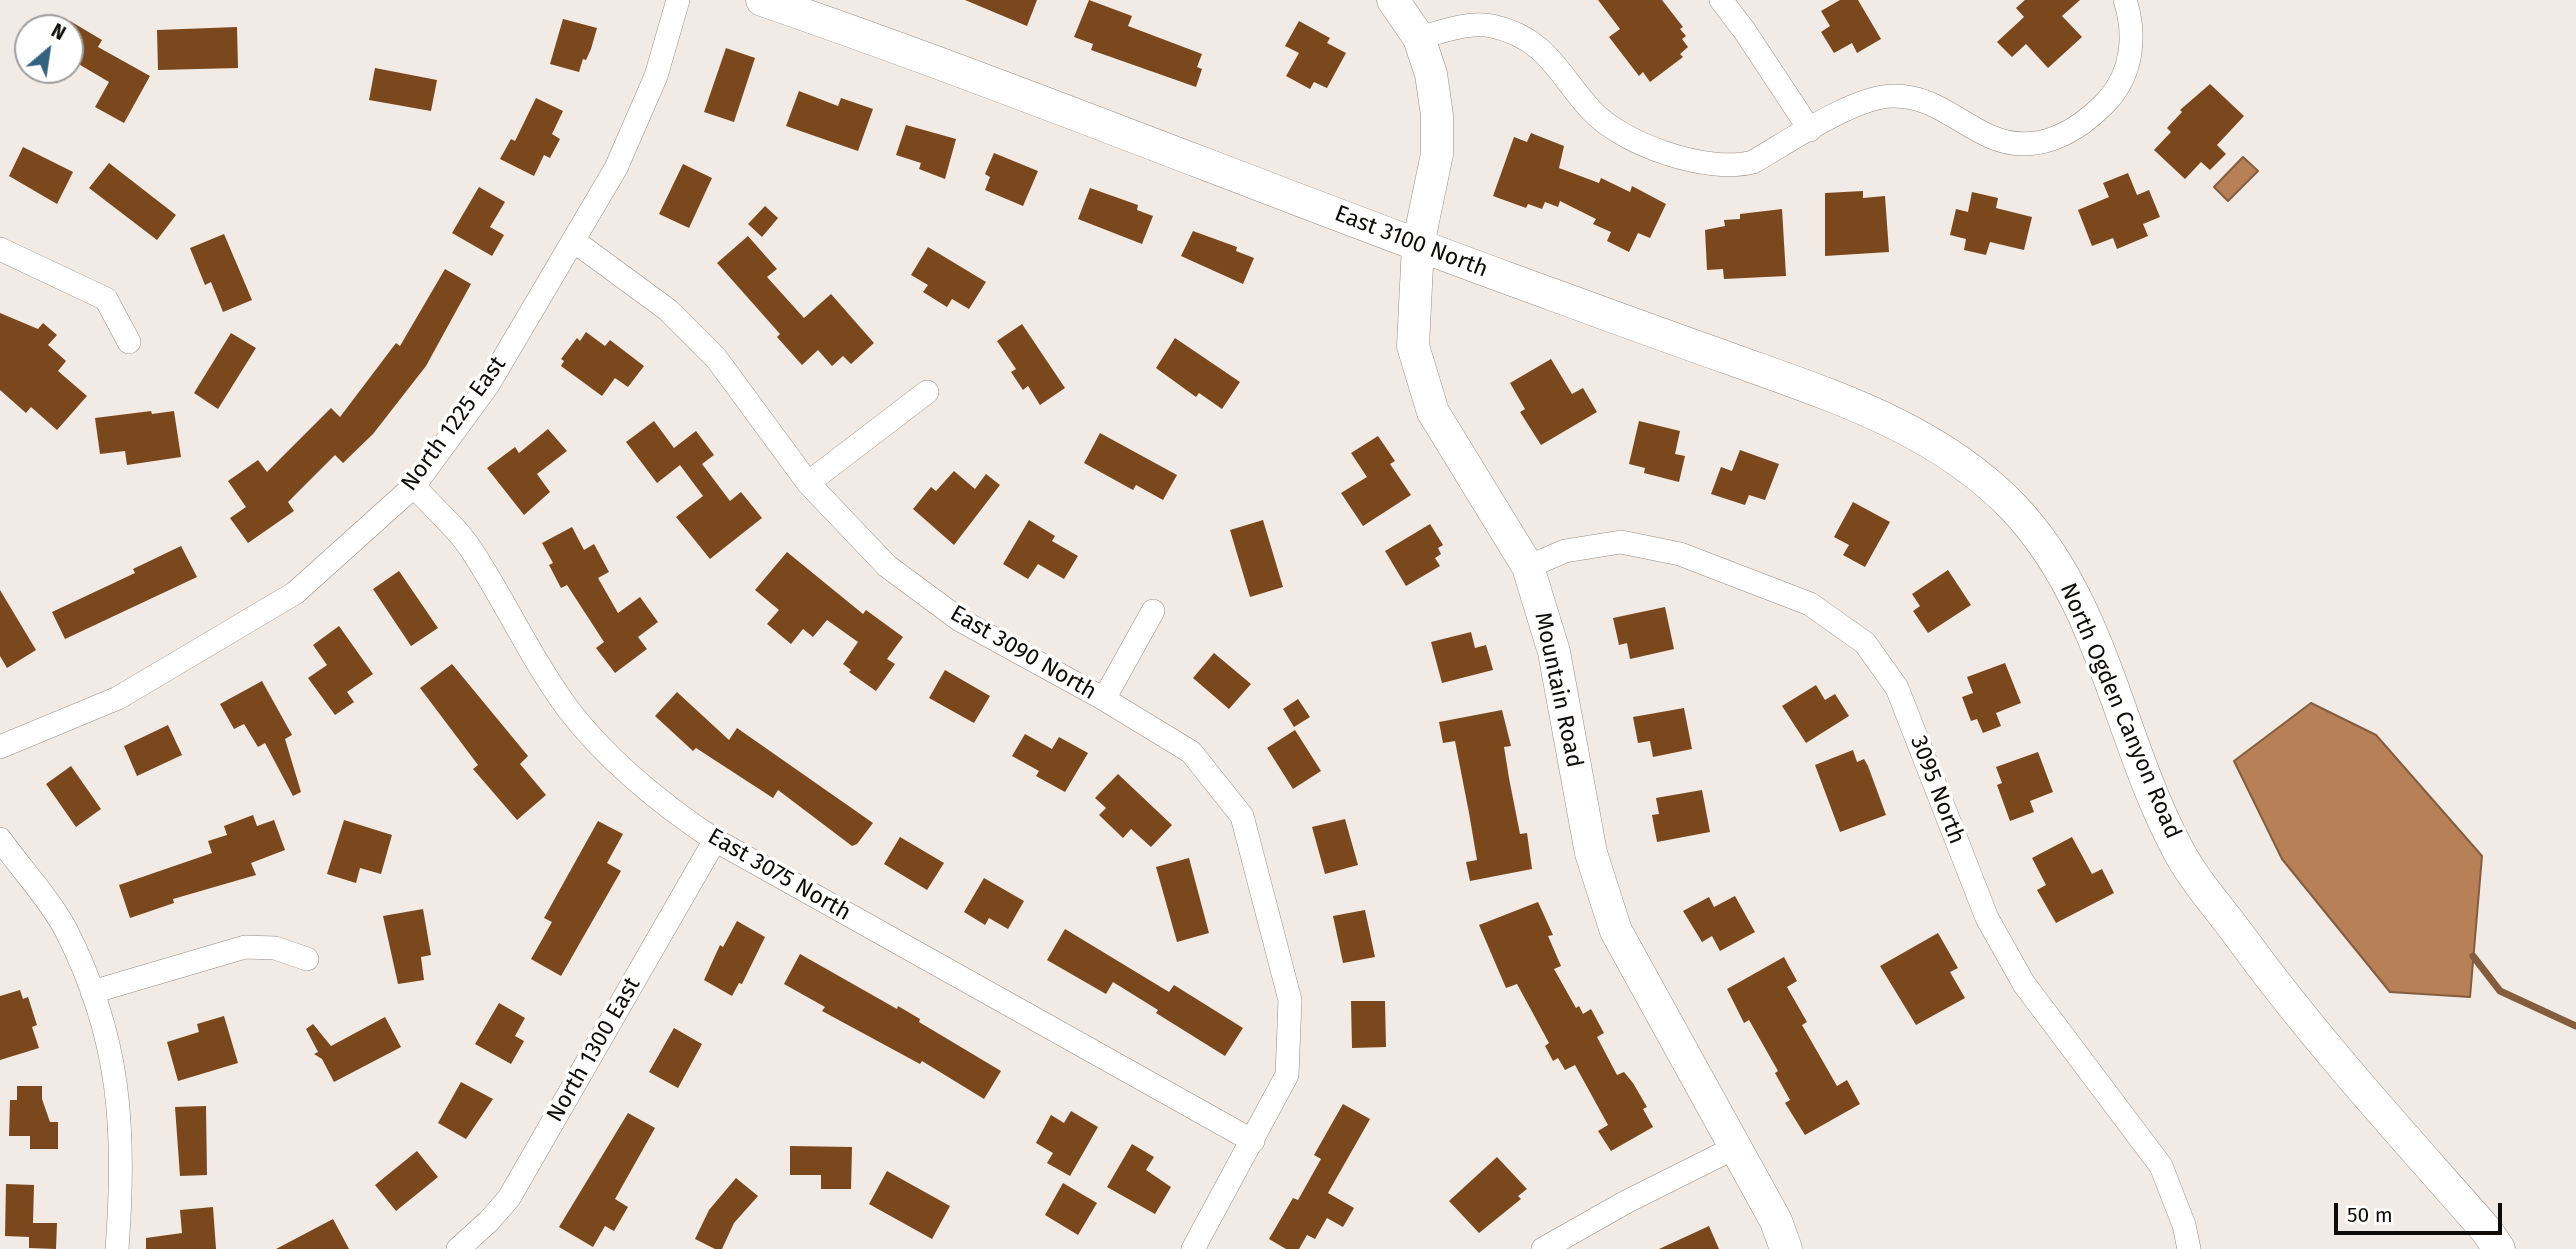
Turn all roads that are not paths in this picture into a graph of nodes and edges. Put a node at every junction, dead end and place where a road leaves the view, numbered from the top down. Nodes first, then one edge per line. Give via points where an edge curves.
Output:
1 (678, 0) edge
2 (762, 0) edge
3 (1394, 0) edge
4 (1721, 0) edge
5 (2125, 0) edge
6 (1419, 38) junction
7 (1810, 130) junction
8 (574, 241) junction
9 (1418, 245) junction
10 (0, 249) edge
11 (130, 342) dead end
12 (927, 392) dead end
13 (808, 483) junction
14 (414, 486) junction
15 (2033, 530) joint
16 (1528, 567) junction
17 (1153, 611) dead end
18 (1104, 699) junction
19 (0, 747) edge
20 (0, 839) edge
21 (715, 840) junction
22 (307, 959) dead end
23 (92, 992) junction
24 (1253, 1141) junction
25 (1734, 1148) junction
26 (117, 1249) edge
27 (458, 1249) edge
28 (1193, 1249) edge
29 (1544, 1249) edge
30 (1786, 1249) edge
31 (2189, 1249) edge
32 (2499, 1249) edge

1 - 8 street, North 1225 East via 656,76 616,168
2 - 9 main road, East 3100 North
3 - 6 main road, Mountain Road
4 - 7 street
5 - 7 street via 2133,41 2115,91 2075,130 2045,143 1991,137 1919,98 1891,96 1864,102
6 - 7 street via 1489,25 1515,33 1555,62 1592,111 1612,127 1679,159 1734,167 1753,162
6 - 9 main road, Mountain Road via 1431,74 1437,154
8 - 13 street, East 3090 North via 668,310 716,358
8 - 14 street, North 1225 East via 488,385
9 - 15 main road, East 3100 North via 1908,428 1992,486
9 - 16 main road, Mountain Road via 1412,345 1433,412
10 - 11 street via 106,299
12 - 13 street
13 - 18 street, East 3090 North via 887,566 960,620
14 - 19 street, North 1225 East via 295,593 118,698
14 - 21 street, East 3075 North via 473,551 529,651 570,710 656,796
15 - 32 main road, North Ogden Canyon Road via 2075,593 2146,784 2180,855 2298,1016
16 - 25 main road, Mountain Road via 1554,652 1591,853 1616,931
16 - 31 street, 3095 North via 1565,551 1621,542 1680,554 1810,604 1865,643 1897,688 1987,918 2024,984 2161,1167
17 - 18 street
18 - 24 street, East 3090 North via 1191,752 1242,816 1290,1000 1287,1074
20 - 23 street via 65,928
21 - 24 street, East 3075 North
21 - 27 street, North 1300 East via 509,1198
22 - 23 street via 275,948 246,947
23 - 26 street via 119,1094 122,1188
24 - 28 street, East 3090 North
25 - 29 street
25 - 30 main road, Mountain Road

